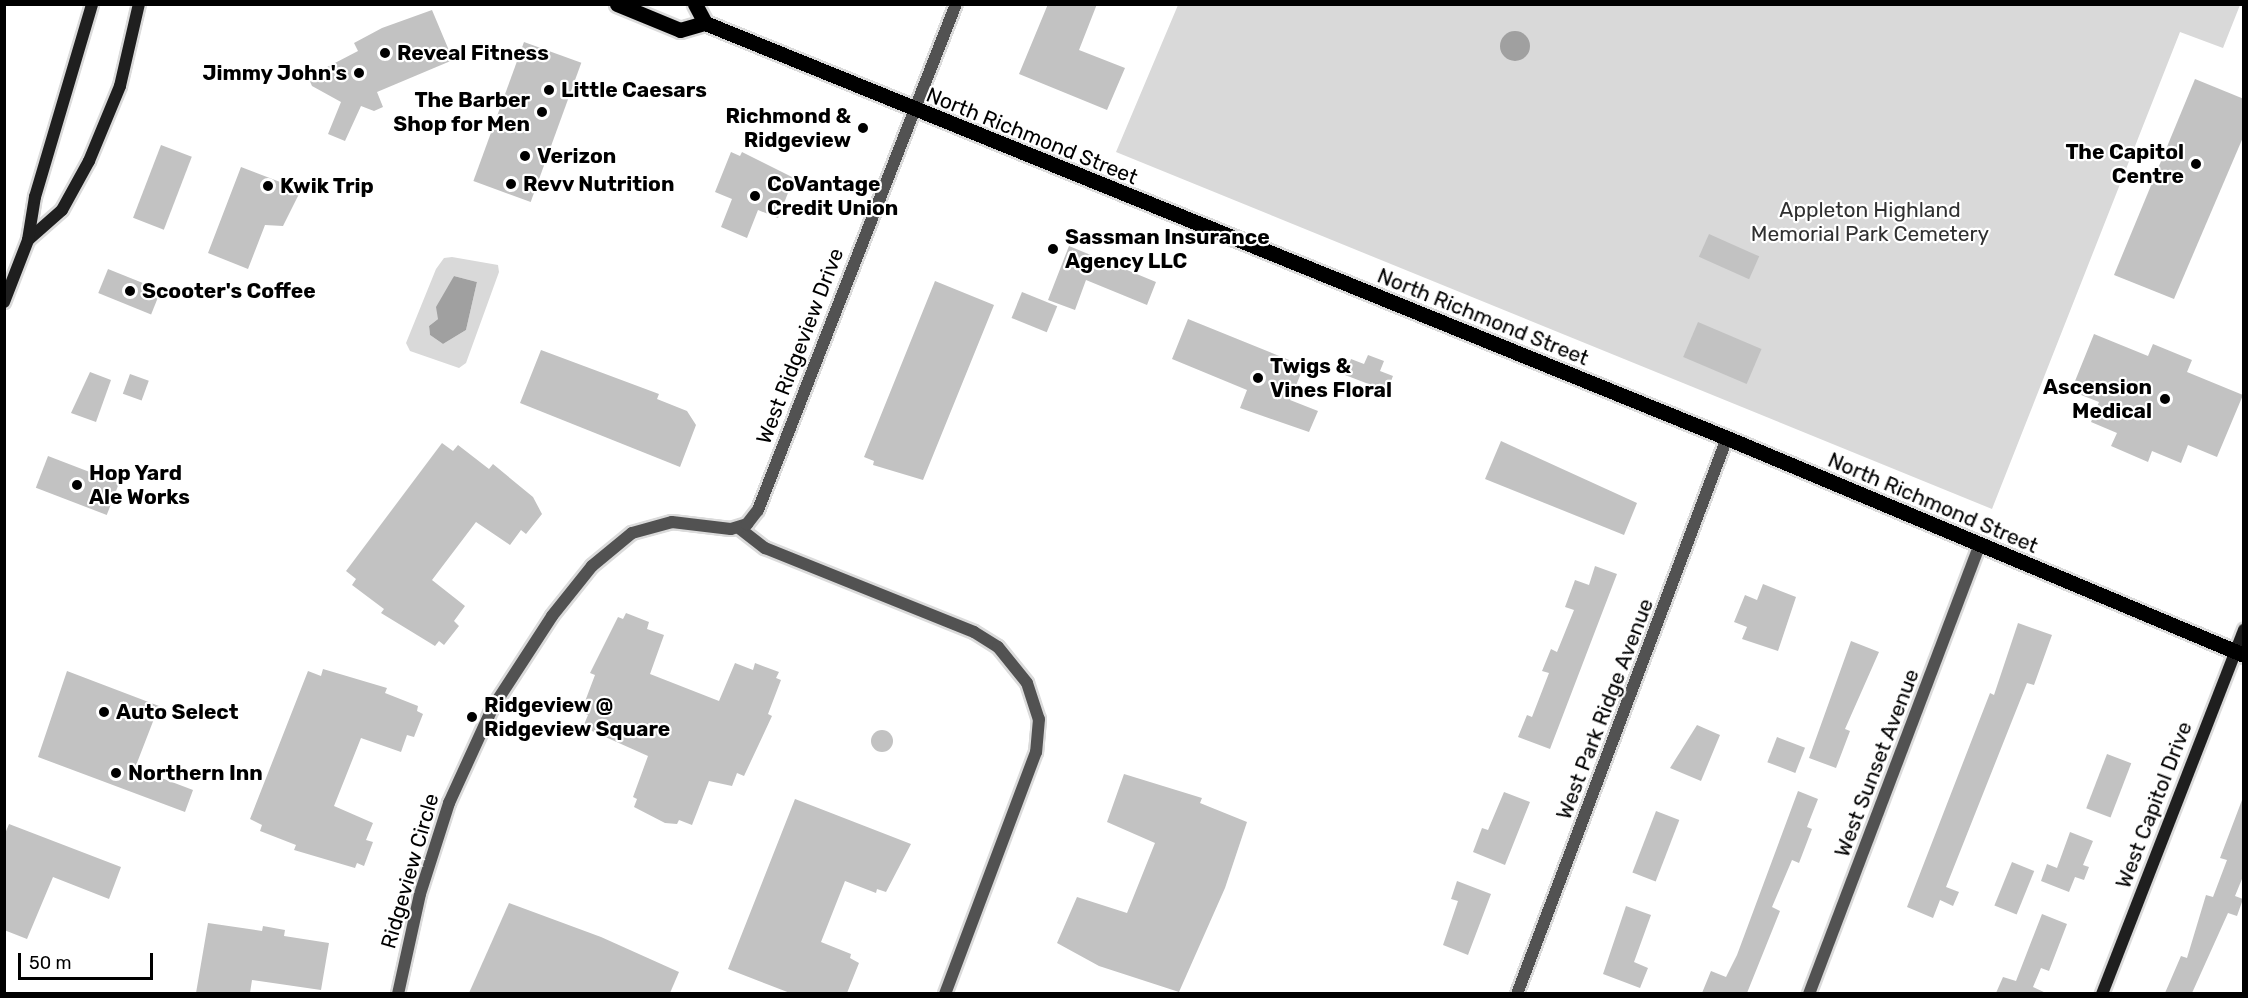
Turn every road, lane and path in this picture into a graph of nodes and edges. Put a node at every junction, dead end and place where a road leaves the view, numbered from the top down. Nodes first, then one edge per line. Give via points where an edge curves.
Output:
1 (92, 4) edge
2 (139, 4) edge
3 (617, 4) edge
4 (694, 4) edge
5 (956, 4) edge
6 (705, 23) junction
7 (913, 110) junction
8 (28, 240) junction
9 (4, 302) edge
10 (1727, 438) junction
11 (739, 528) junction
12 (1979, 546) junction
13 (2244, 630) edge
14 (2239, 653) edge
15 (398, 993) edge
16 (945, 993) edge
17 (1517, 993) edge
18 (1809, 993) edge
19 (2102, 993) edge

1 - 8 main road via 35,197
2 - 8 main road via 120,86 89,160 62,210
3 - 6 main road via 680,30
4 - 6 main road
5 - 7 street, West Ridgeview Drive
6 - 7 main road, North Richmond Street
7 - 10 main road, North Richmond Street
7 - 11 street, West Ridgeview Drive via 758,510
8 - 9 main road
10 - 12 main road, North Richmond Street
10 - 17 street, West Park Ridge Avenue
11 - 15 street, Ridgeview Circle via 672,522 632,533 592,566 552,615 493,707 449,803 420,894
11 - 16 street via 765,548 974,632 998,647 1028,682 1039,719 1036,752
12 - 14 main road, North Richmond Street
12 - 18 street, West Sunset Avenue
13 - 14 main road, West Capitol Drive
14 - 19 main road, West Capitol Drive

